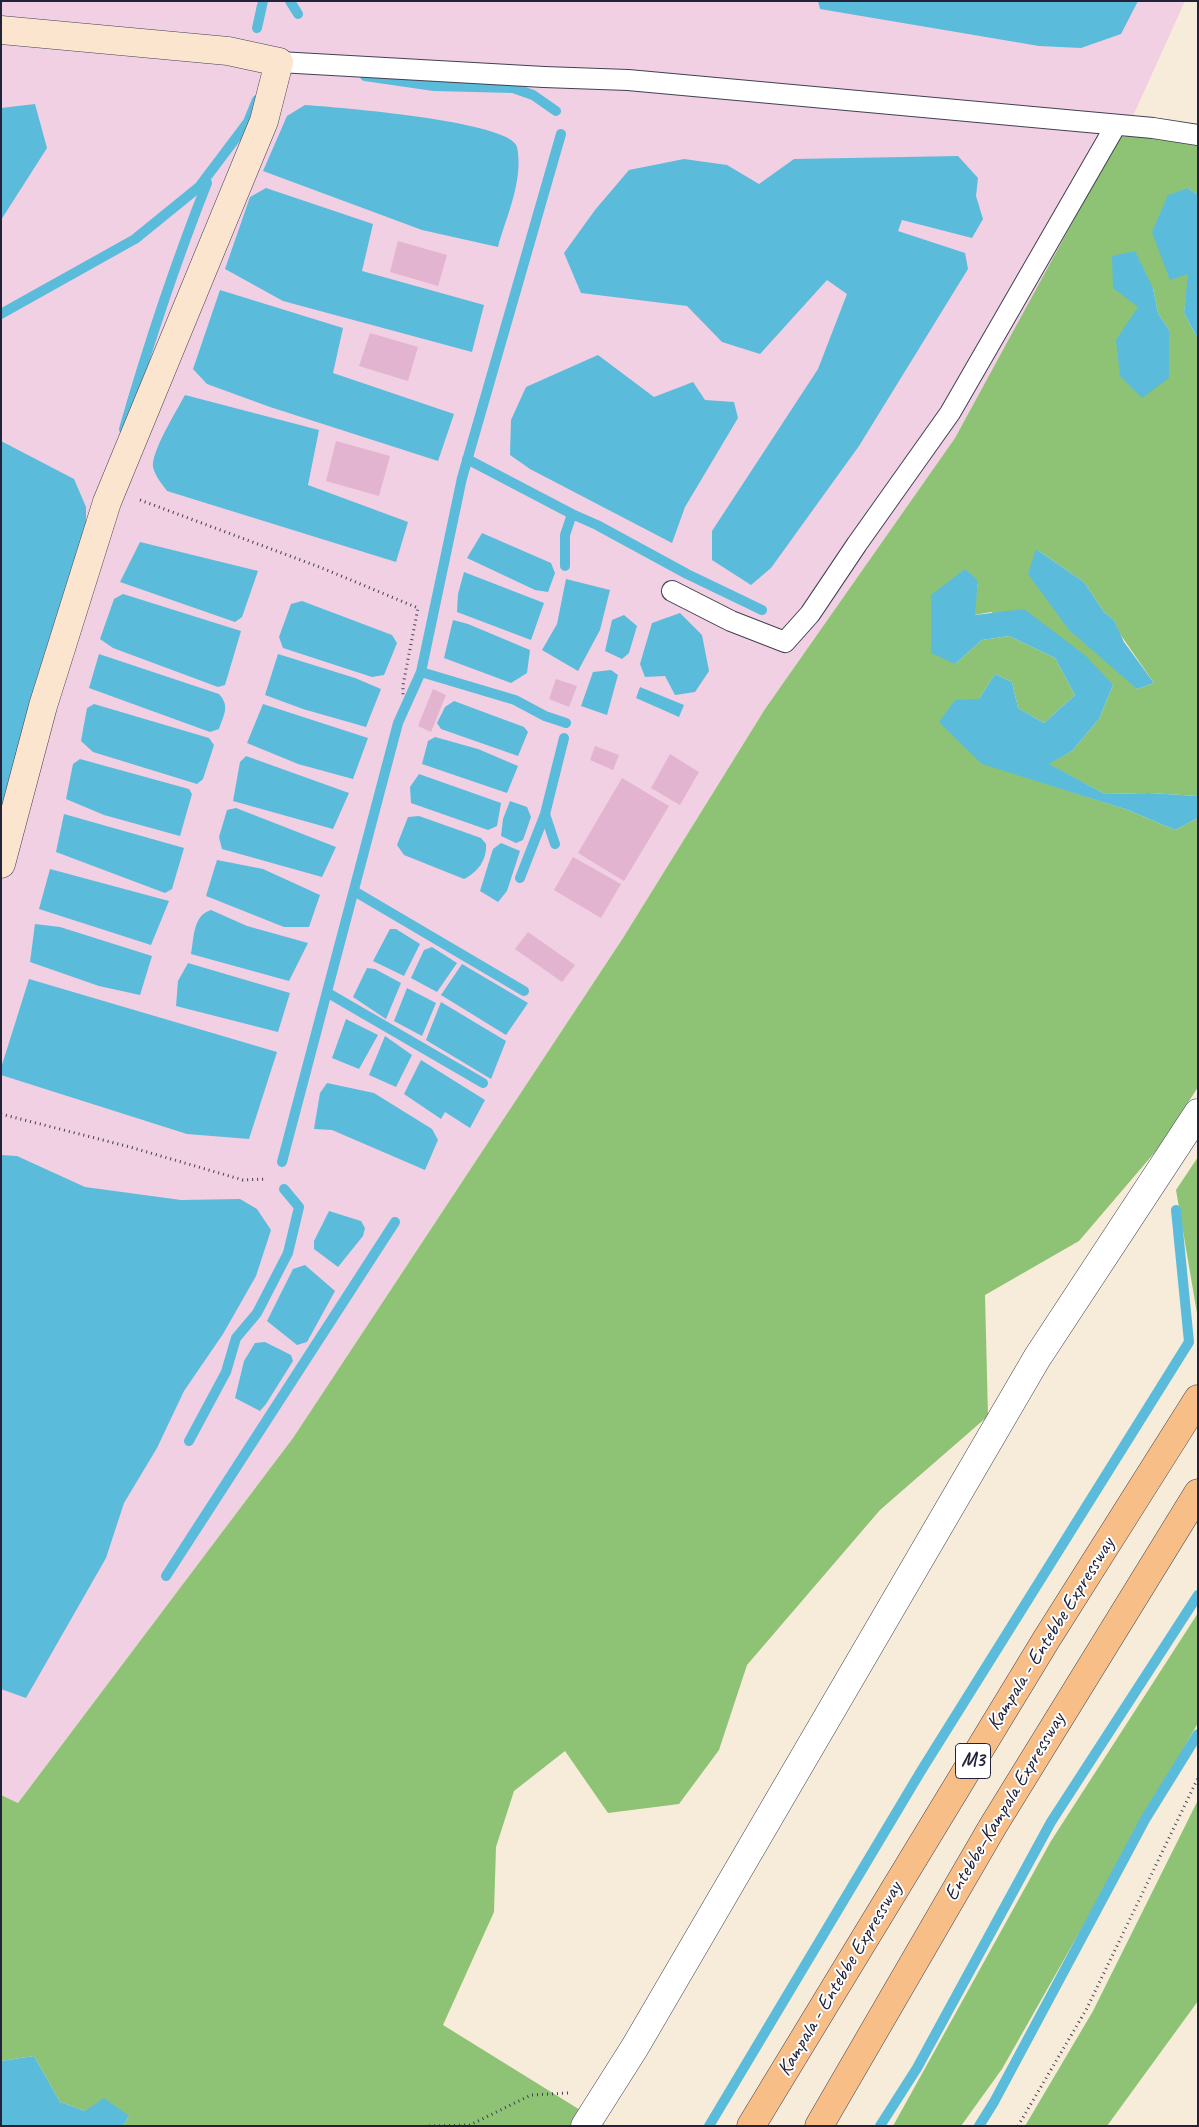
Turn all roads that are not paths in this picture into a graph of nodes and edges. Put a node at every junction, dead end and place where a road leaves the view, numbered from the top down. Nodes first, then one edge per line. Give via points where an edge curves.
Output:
1 (1, 30) edge
2 (279, 62) junction
3 (1116, 125) junction
4 (1198, 135) edge
5 (672, 591) dead end
6 (1, 864) edge
7 (1198, 1113) edge
8 (1198, 1399) edge
9 (1198, 1493) edge
10 (585, 2126) edge
11 (751, 2126) edge
12 (820, 2126) edge

1 - 2 street via 228,50
2 - 3 lane via 628,80
2 - 6 street via 264,121 112,489 43,706
3 - 4 lane
3 - 5 lane via 950,413 810,614 785,642 731,621
7 - 10 street via 1037,1358
8 - 11 highway, Kampala - Entebbe Expressway / M3 via 1046,1640
9 - 12 highway, Entebbe–Kampala Expressway / M3 via 993,1826

